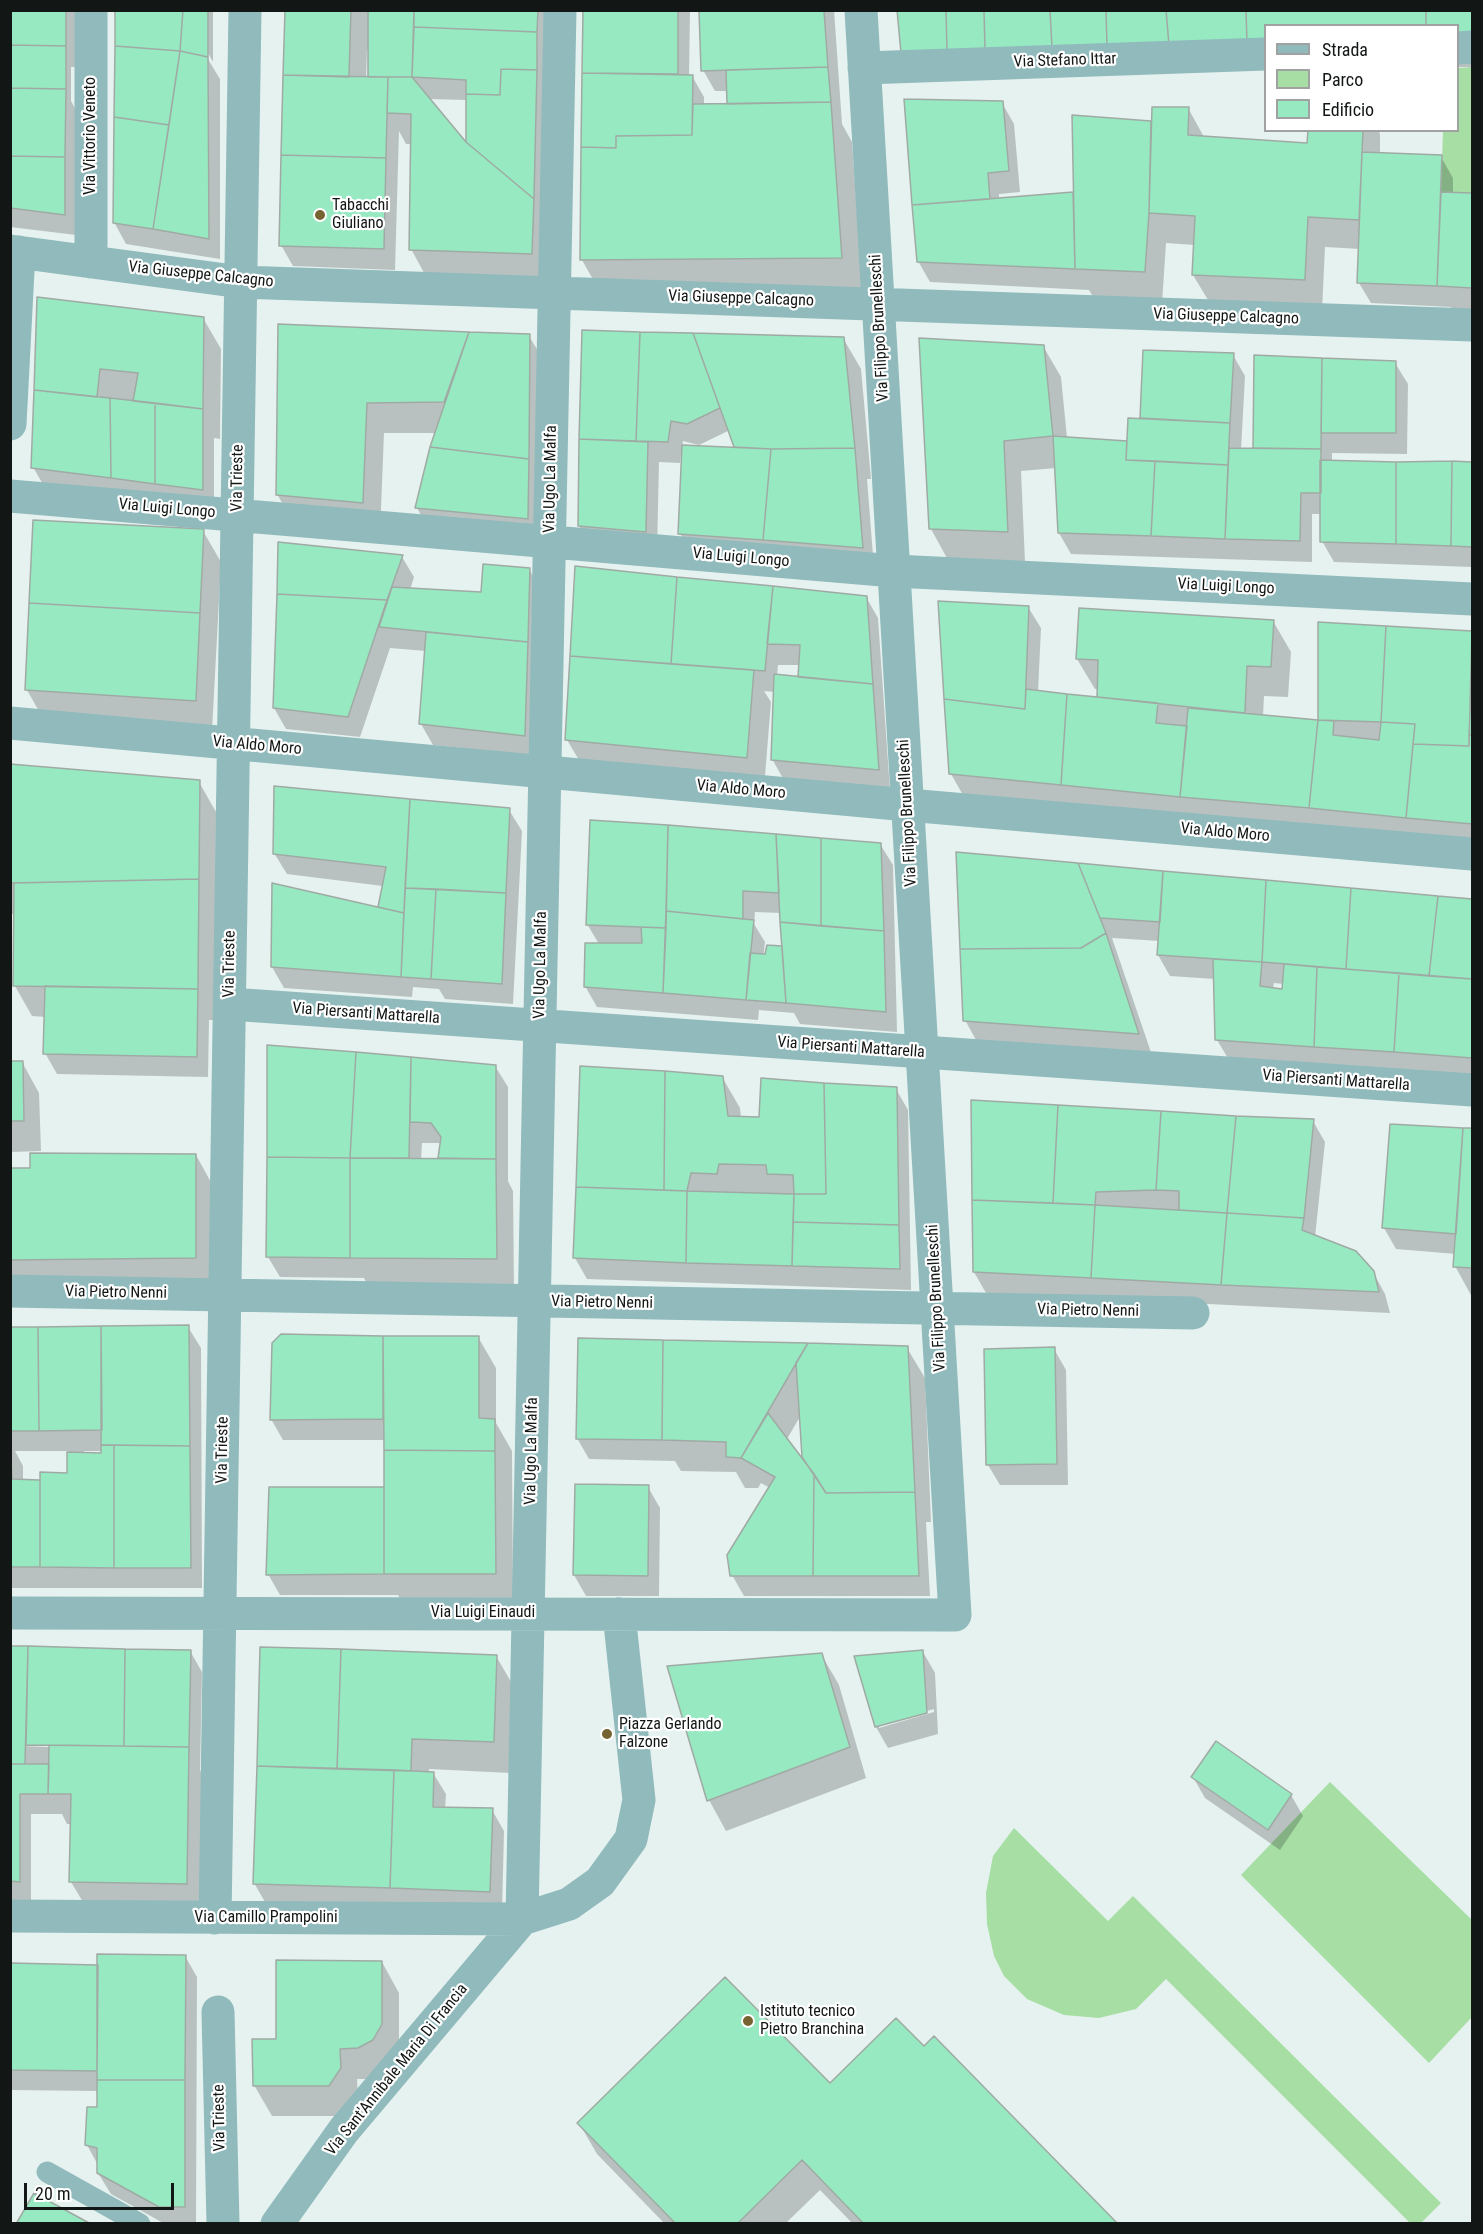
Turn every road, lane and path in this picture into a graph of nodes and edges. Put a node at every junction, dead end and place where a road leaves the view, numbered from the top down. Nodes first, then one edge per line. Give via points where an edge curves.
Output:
1 (91, 10) edge
2 (245, 10) edge
3 (560, 10) edge
4 (861, 10) edge
5 (1264, 54) edge
6 (864, 68) junction
7 (15, 251) edge
8 (91, 262) junction
9 (241, 282) junction
10 (554, 293) junction
11 (879, 304) junction
12 (1473, 325) edge
13 (10, 424) edge
14 (10, 496) edge
15 (237, 515) junction
16 (550, 542) junction
17 (894, 571) junction
18 (1473, 599) edge
19 (10, 723) edge
20 (234, 744) junction
21 (545, 772) junction
22 (908, 805) junction
23 (1473, 854) edge
24 (230, 1005) junction
25 (540, 1026) junction
26 (922, 1053) junction
27 (1473, 1090) edge
28 (10, 1291) edge
29 (225, 1296) junction
30 (535, 1302) junction
31 (938, 1309) junction
32 (1193, 1313) dead end
33 (220, 1612) junction
34 (10, 1613) edge
35 (529, 1613) junction
36 (618, 1614) junction
37 (955, 1615) joint
38 (10, 1916) edge
39 (215, 1918) junction
40 (522, 1919) junction
41 (218, 2012) dead end
42 (47, 2172) dead end
43 (140, 2223) edge
44 (223, 2223) edge
45 (277, 2223) edge

1 - 8 street, Via Vittorio Veneto
2 - 9 street, Via Trieste
3 - 10 street, Via Ugo La Malfa
4 - 6 street, Via Filippo Brunelleschi
5 - 6 street, Via Stefano Ittar
6 - 11 street, Via Filippo Brunelleschi
7 - 8 street, Via Giuseppe Calcagno
7 - 13 street
8 - 9 street, Via Giuseppe Calcagno
9 - 10 street, Via Giuseppe Calcagno
9 - 15 street, Via Trieste
10 - 11 street, Via Giuseppe Calcagno
10 - 16 street, Via Ugo La Malfa
11 - 12 street, Via Giuseppe Calcagno
11 - 17 street, Via Filippo Brunelleschi
14 - 15 street, Via Luigi Longo
15 - 16 street, Via Luigi Longo
15 - 20 street, Via Trieste
16 - 17 street, Via Luigi Longo
16 - 21 street, Via Ugo La Malfa
17 - 18 street, Via Luigi Longo
17 - 22 street, Via Filippo Brunelleschi
19 - 20 street, Via Aldo Moro
20 - 21 street, Via Aldo Moro
20 - 24 street, Via Trieste
21 - 22 street, Via Aldo Moro
21 - 25 street, Via Ugo La Malfa
22 - 23 street, Via Aldo Moro
22 - 26 street, Via Filippo Brunelleschi
24 - 25 street, Via Piersanti Mattarella
24 - 29 street, Via Trieste
25 - 26 street, Via Piersanti Mattarella
25 - 30 street, Via Ugo La Malfa
26 - 27 street, Via Piersanti Mattarella
26 - 31 street, Via Filippo Brunelleschi
28 - 29 street, Via Pietro Nenni
29 - 30 street, Via Pietro Nenni
29 - 33 street, Via Trieste
30 - 31 street, Via Pietro Nenni
30 - 35 street, Via Ugo La Malfa
31 - 32 street, Via Pietro Nenni
31 - 37 street, Via Filippo Brunelleschi
33 - 34 street, Via Luigi Einaudi
33 - 35 street, Via Luigi Einaudi
33 - 39 street, Via Trieste
35 - 36 street, Via Luigi Einaudi
35 - 40 street, Via Ugo La Malfa
36 - 37 street, Via Luigi Einaudi
36 - 40 street via 639,1800 631,1839 600,1882 569,1904
38 - 39 street, Via Camillo Prampolini
39 - 40 street, Via Camillo Prampolini
40 - 45 street, Via Sant'Annibale Maria Di Francia via 344,2130
41 - 44 street, Via Trieste
42 - 43 lane

